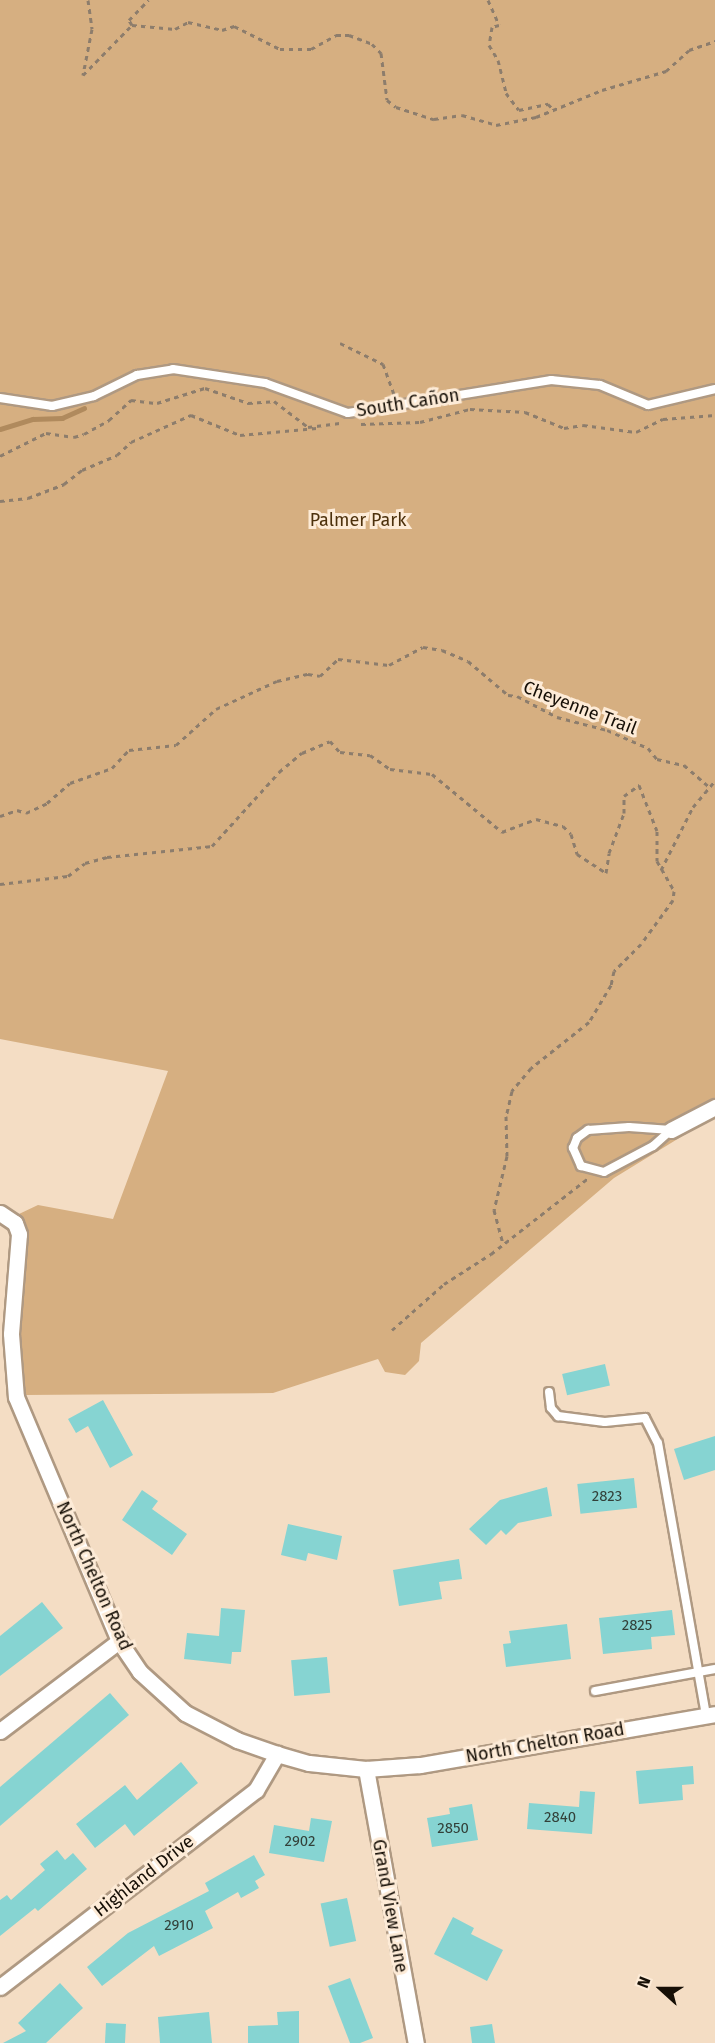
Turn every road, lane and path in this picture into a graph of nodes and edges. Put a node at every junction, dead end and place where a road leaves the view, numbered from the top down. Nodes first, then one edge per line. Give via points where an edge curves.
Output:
1 (88, 0) edge
2 (148, 0) edge
3 (488, 0) edge
4 (132, 25) junction
5 (715, 41) edge
6 (553, 109) junction
7 (340, 343) dead end
8 (388, 375) dead end
9 (715, 390) edge
10 (0, 398) edge
11 (715, 415) edge
12 (405, 422) dead end
13 (0, 456) edge
14 (0, 501) edge
15 (715, 781) edge
16 (709, 787) junction
17 (0, 816) edge
18 (661, 870) junction
19 (0, 884) edge
20 (715, 1107) edge
21 (671, 1130) junction
22 (592, 1170) junction
23 (0, 1213) edge
24 (503, 1243) junction
25 (392, 1330) dead end
26 (549, 1392) dead end
27 (119, 1641) junction
28 (715, 1669) edge
29 (699, 1672) junction
30 (594, 1691) dead end
31 (710, 1715) edge
32 (0, 1731) edge
33 (277, 1754) junction
34 (366, 1769) junction
35 (0, 1987) edge
36 (416, 2043) edge

1 - 4 path via 92,29 83,75
2 - 4 path via 129,20
3 - 6 path via 499,25 492,27 489,45 498,60 506,93 519,110 548,104
4 - 6 path via 175,28 188,22 222,30 234,26 280,49 311,49 336,35 349,35 372,44 381,53 387,100 408,113 434,119 462,115 496,125 536,117
5 - 6 path via 689,50 666,71
7 - 8 path via 385,367
9 - 10 lane, South Cañon via 648,405 600,385 551,380 348,413 265,382 173,369 137,375 94,396 52,406
11 - 12 path via 663,419 636,432 590,426 564,428 525,412 470,409
13 - 14 path via 46,433 72,437 84,434 109,420 131,400 157,403 205,388 248,403 274,401 288,408 297,422 317,428 240,435 191,415 132,442 64,484 28,498
15 - 16 path
16 - 17 path, Cheyenne Trail via 684,765 657,759 648,748 607,730 557,717 518,696 508,695 468,661 423,647 389,665 338,659 320,676 308,674 276,681 216,709 176,745 129,750 111,768 70,783 47,803 26,813 17,810
16 - 18 path via 693,807
18 - 19 path via 657,861 657,831 639,785 624,796 624,813 606,873 578,854 563,826 536,819 502,832 432,774 390,769 370,755 340,752 330,741 302,753 279,772 212,846 106,857 85,863 68,876
18 - 24 path via 674,891 663,917 614,971 611,985 589,1022 531,1068 512,1091 506,1116 507,1156 494,1210
20 - 21 street
21 - 22 lane via 653,1146 604,1172
21 - 22 lane via 588,1130 577,1138 573,1148 581,1166
22 - 24 path via 585,1181
23 - 27 street, North Chelton Road via 15,1223 19,1234 11,1334 16,1397
24 - 25 path via 444,1284
26 - 29 lane via 551,1408 558,1416 605,1422 645,1418 658,1443
27 - 32 street
27 - 33 street, North Chelton Road via 140,1672 185,1713 237,1740
28 - 29 lane
29 - 30 lane
29 - 31 lane
31 - 34 street, North Chelton Road via 420,1765
33 - 34 street, North Chelton Road via 309,1763
33 - 35 street, Highland Drive via 256,1790
34 - 36 street, Grand View Lane

